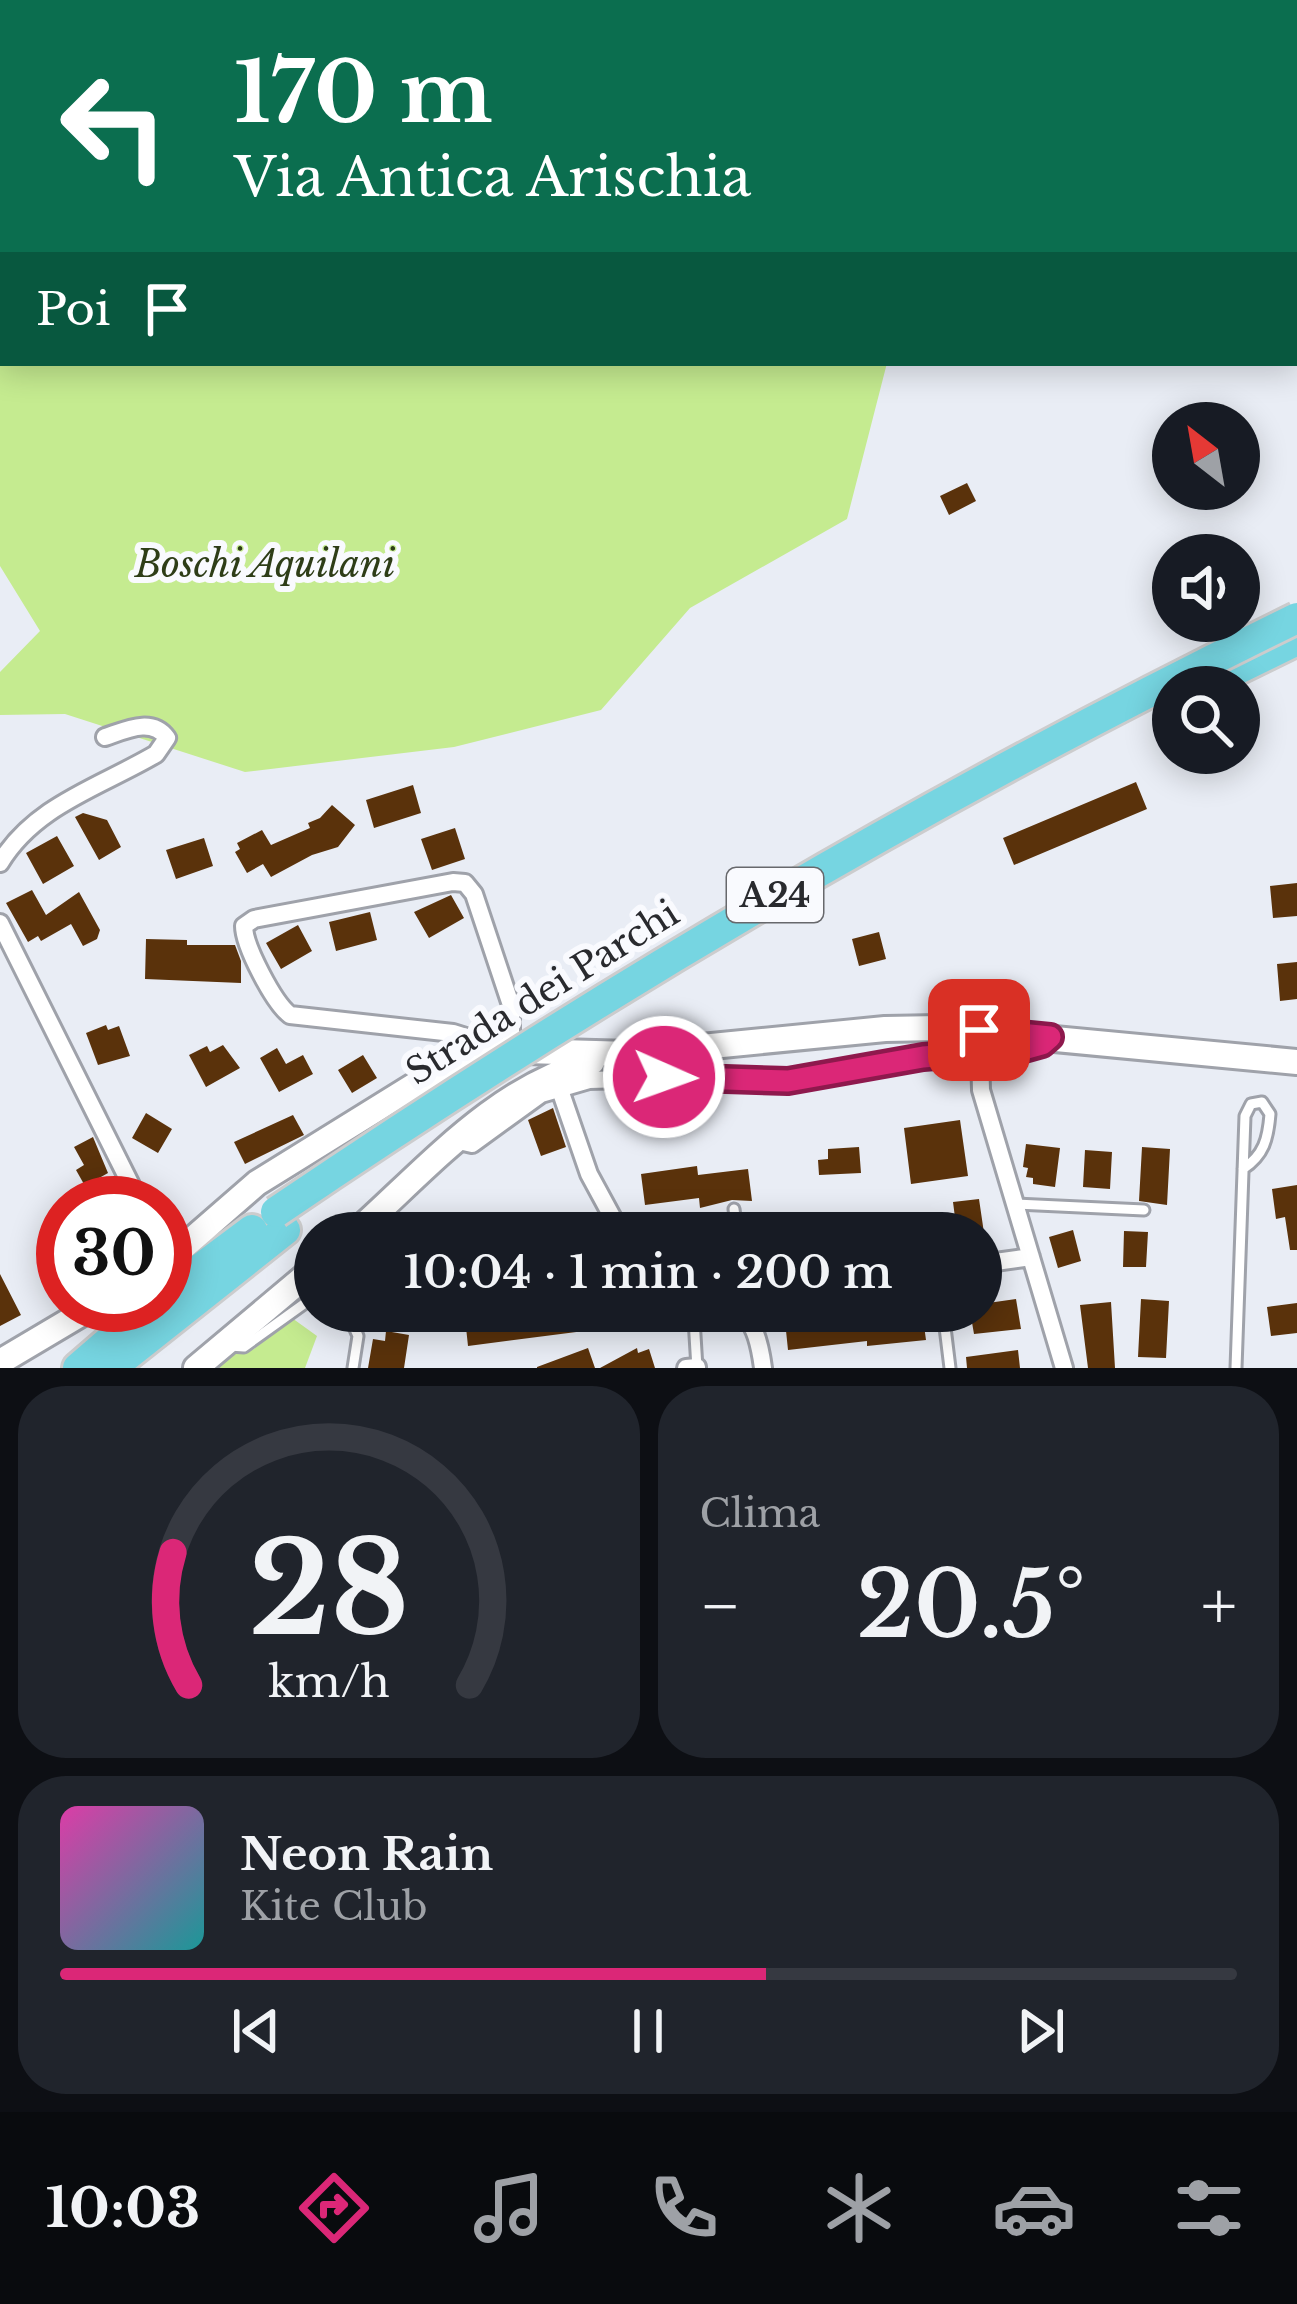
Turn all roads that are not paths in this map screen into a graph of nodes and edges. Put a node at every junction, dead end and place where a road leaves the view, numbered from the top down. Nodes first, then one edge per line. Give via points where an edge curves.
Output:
1 (1297, 618) edge
2 (1297, 640) edge
3 (1244, 666) edge
4 (1152, 712) edge
5 (105, 737) dead end
6 (0, 863) edge
7 (0, 923) edge
8 (1050, 1037) junction
9 (511, 1051) junction
10 (478, 1053) junction
11 (980, 1053) junction
12 (630, 1054) junction
13 (1297, 1062) edge
14 (559, 1087) junction
15 (505, 1102) junction
16 (459, 1141) junction
17 (1243, 1169) junction
18 (126, 1176) edge
19 (1015, 1204) junction
20 (734, 1209) dead end
21 (1144, 1210) dead end
22 (379, 1212) edge
23 (610, 1212) edge
24 (734, 1212) edge
25 (281, 1221) junction
26 (192, 1235) edge
27 (1031, 1257) junction
28 (1002, 1261) edge
29 (192, 1278) edge
30 (294, 1285) edge
31 (294, 1308) edge
32 (51, 1332) edge
33 (120, 1332) edge
34 (356, 1332) edge
35 (695, 1332) edge
36 (757, 1332) edge
37 (946, 1332) edge
38 (226, 1342) junction
39 (0, 1362) edge
40 (79, 1368) edge
41 (111, 1368) edge
42 (196, 1368) edge
43 (353, 1368) edge
44 (686, 1368) edge
45 (697, 1368) edge
46 (763, 1368) edge
47 (950, 1368) edge
48 (1064, 1368) edge
49 (1236, 1368) edge

1 - 25 highway, Strada dei Parchi / A24, bridge via 760,903 502,1061
2 - 3 highway
4 - 25 highway, Strada dei Parchi / A24 via 701,960
5 - 6 street via 146,726 167,738 156,754 43,814
7 - 18 street
8 - 11 street via 1034,1047
8 - 12 main road via 900,1028
8 - 13 main road
9 - 10 main road
9 - 10 street via 511,1005 465,883 244,926 290,1015 458,1034 475,1041
9 - 12 main road
9 - 15 main road via 524,1075
10 - 15 main road via 467,1068 470,1090 482,1103
10 - 26 main road via 257,1184
11 - 14 street via 788,1081 629,1077
11 - 19 street via 981,1090
12 - 15 main road via 568,1069
14 - 16 street via 477,1142
14 - 23 street
15 - 16 main road
16 - 22 main road
17 - 17 lane via 1245,1112 1262,1102 1270,1114 1267,1141
17 - 49 lane
19 - 21 lane
19 - 27 street
20 - 24 lane
25 - 29 highway, Strada dei Parchi / A24
25 - 41 highway, Strada dei Parchi / A24
27 - 28 street
27 - 48 street
30 - 38 main road
31 - 38 lane via 244,1347
32 - 39 main road
33 - 40 highway
34 - 43 lane
35 - 45 lane
36 - 46 street
37 - 47 lane
38 - 42 main road
44 - 45 street

